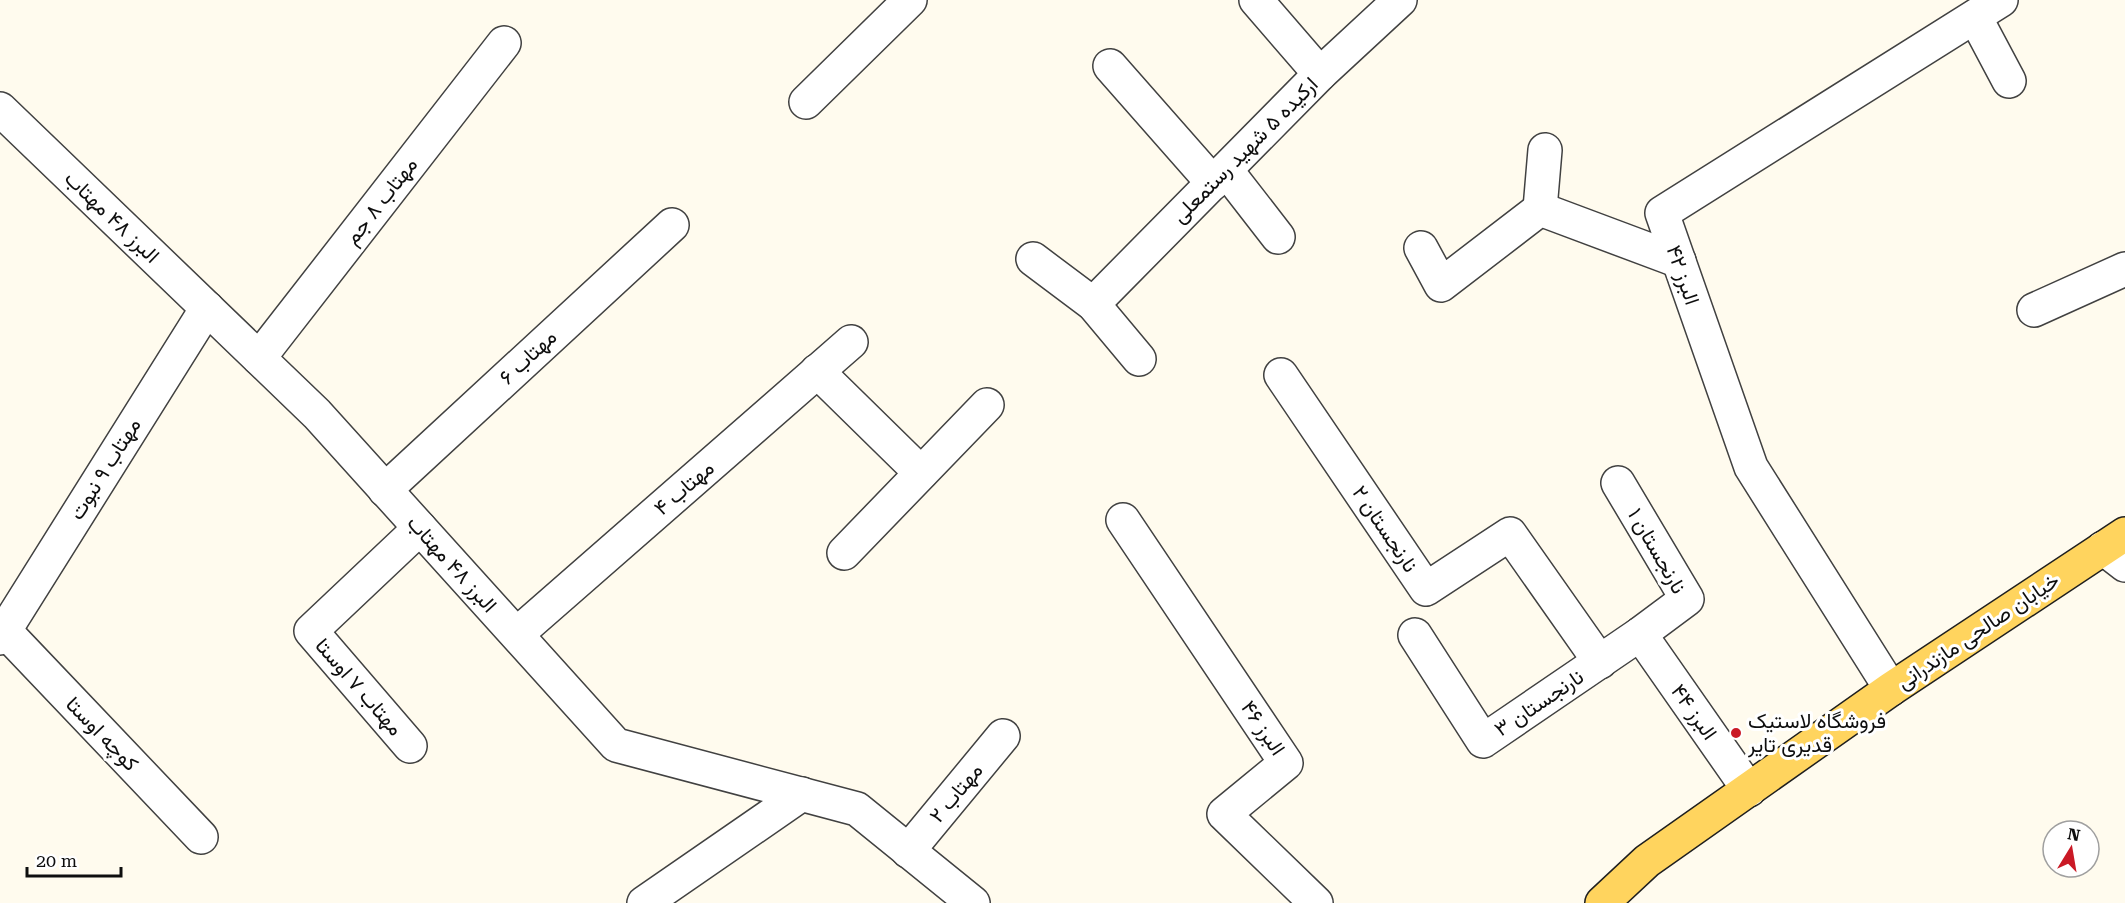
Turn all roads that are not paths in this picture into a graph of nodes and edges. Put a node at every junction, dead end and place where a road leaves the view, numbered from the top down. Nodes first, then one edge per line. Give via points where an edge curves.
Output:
1 (910, 0) edge
2 (1256, 0) edge
3 (1400, 0) edge
4 (1988, 8) edge
5 (504, 44) dead end
6 (1110, 66) dead end
7 (1320, 74) junction
8 (2009, 81) dead end
9 (807, 102) dead end
10 (0, 109) edge
11 (1545, 150) dead end
12 (1219, 176) junction
13 (1540, 209) junction
14 (672, 225) dead end
15 (1278, 237) dead end
16 (1421, 248) dead end
17 (1033, 259) dead end
18 (1679, 261) junction
19 (2125, 269) edge
20 (1093, 304) junction
21 (207, 308) junction
22 (2034, 310) dead end
23 (851, 342) dead end
24 (259, 358) junction
25 (1139, 359) dead end
26 (817, 371) junction
27 (1281, 375) dead end
28 (987, 405) dead end
29 (921, 473) junction
30 (1618, 483) dead end
31 (385, 489) junction
32 (1123, 520) dead end
33 (420, 528) junction
34 (2118, 549) edge
35 (844, 553) dead end
36 (2, 634) edge
37 (517, 634) junction
38 (1640, 634) junction
39 (1415, 635) dead end
40 (1600, 662) junction
41 (1891, 689) junction
42 (1003, 736) dead end
43 (410, 747) dead end
44 (1749, 790) junction
45 (802, 794) junction
46 (201, 837) dead end
47 (908, 851) junction
48 (963, 900) edge
49 (644, 903) edge
50 (1316, 903) edge
51 (1602, 903) edge

1 - 9 street
2 - 7 street
3 - 7 street, ارکیده ۵ شهید رستمعلی
4 - 8 street
4 - 18 street, البرز ۴۲ via 1662,213
5 - 24 street, مهتاب ۸ جم
6 - 12 street
7 - 12 street, ارکیده ۵ شهید رستمعلی
10 - 21 street, البرز ۴۸ مهتاب
11 - 13 street
12 - 15 street
12 - 20 street, ارکیده ۵ شهید رستمعلی
13 - 16 street via 1441,285
13 - 18 street
14 - 31 street, مهتاب ۶
17 - 20 street
18 - 41 street, البرز ۴۲ via 1750,467
19 - 22 street
20 - 25 street
21 - 24 street, البرز ۴۸ مهتاب
21 - 36 street, مهتاب ۹ نبوت
23 - 26 street, مهتاب ۴
24 - 31 street, البرز ۴۸ مهتاب
26 - 29 street
26 - 37 street, مهتاب ۴
27 - 40 street, نارنجستان ۲ via 1426,589 1510,534
28 - 29 street
29 - 35 street
30 - 38 street, نارنجستان ۱ via 1687,599
31 - 33 street, البرز ۴۸ مهتاب
32 - 50 street, البرز ۴۶ via 1286,763 1224,814
33 - 37 street, البرز ۴۸ مهتاب
33 - 43 street, مهتاب ۷ اوستا via 312,631
34 - 41 main road, خیابان صالحی مازندرانی
36 - 46 street, کوچه اوستا
37 - 45 street, البرز ۴۸ مهتاب via 616,745
38 - 40 street, نارنجستان ۳
38 - 44 street, البرز ۴۴
39 - 40 street, نارنجستان ۳ via 1483,741
41 - 44 main road, خیابان صالحی مازندرانی
42 - 47 street, مهتاب ۲
44 - 51 main road, خیابان صالحی مازندرانی via 1647,861
45 - 47 street, البرز ۴۸ مهتاب via 857,809
45 - 49 street
47 - 48 street, البرز ۴۸ مهتاب

